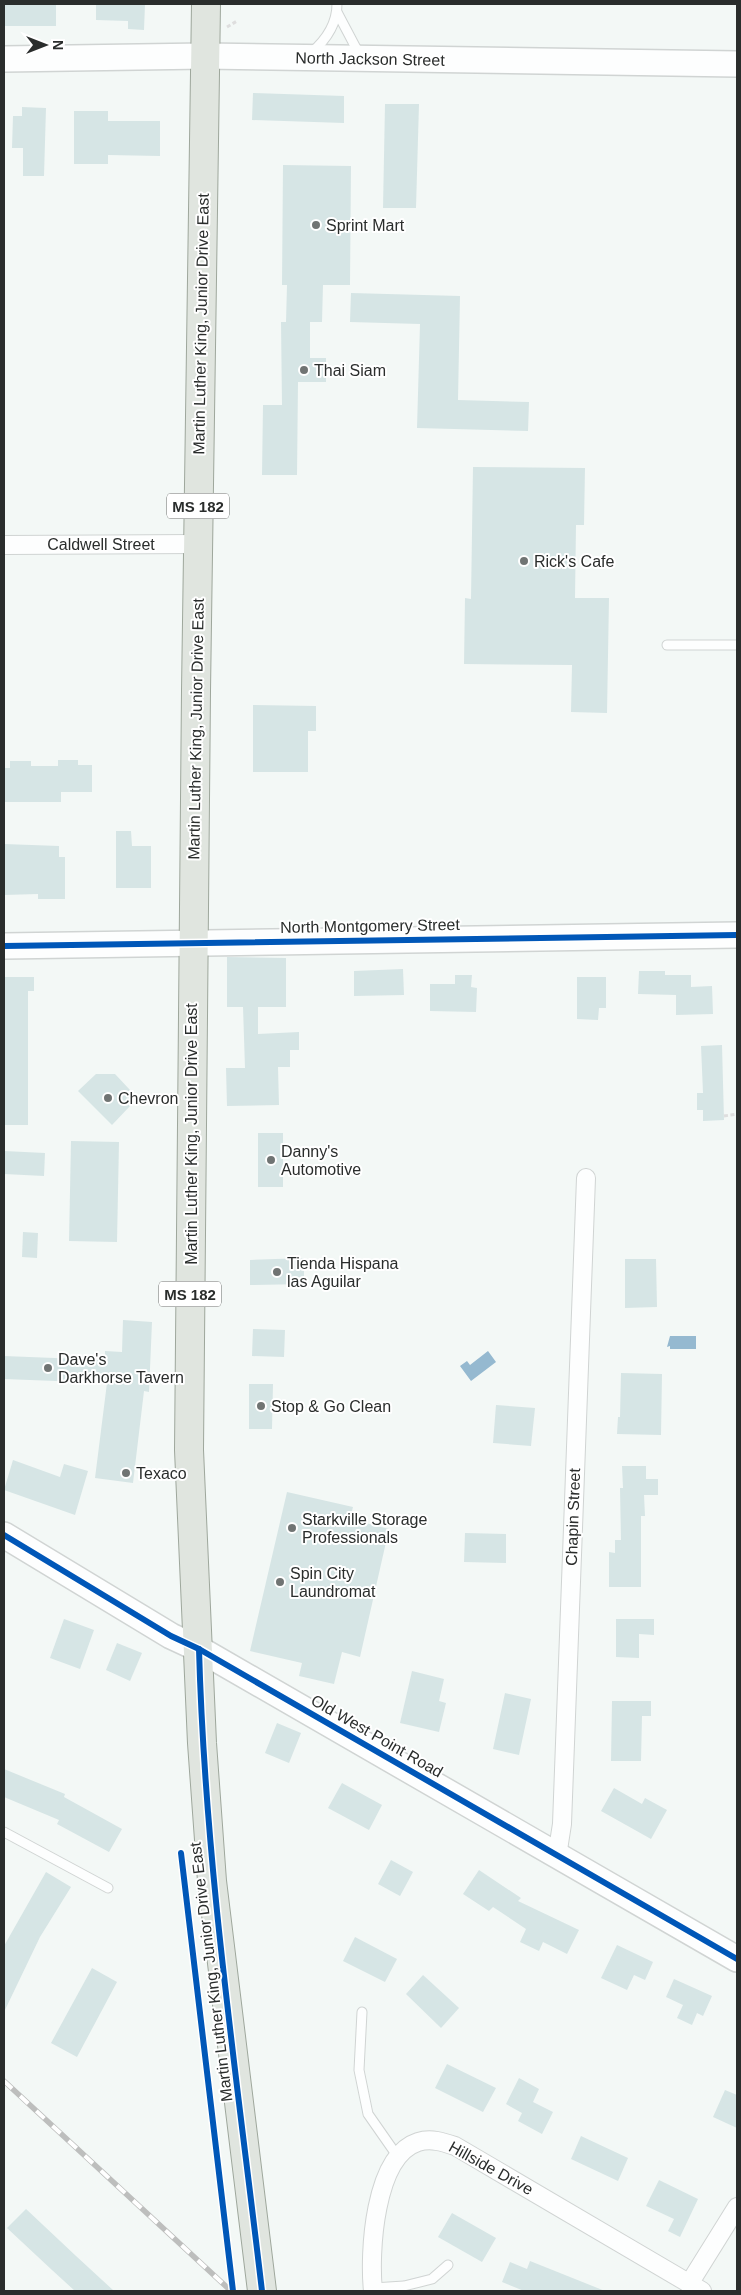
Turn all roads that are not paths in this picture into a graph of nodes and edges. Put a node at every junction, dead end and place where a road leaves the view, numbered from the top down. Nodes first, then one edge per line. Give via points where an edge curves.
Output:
1 (206, 4) edge
2 (337, 8) edge
3 (205, 56) junction
4 (306, 58) junction
5 (367, 58) junction
6 (4, 59) edge
7 (737, 64) edge
8 (4, 544) edge
9 (198, 544) junction
10 (667, 645) dead end
11 (737, 645) edge
12 (737, 935) edge
13 (193, 942) junction
14 (4, 946) edge
15 (586, 1178) dead end
16 (4, 1535) edge
17 (199, 1650) junction
18 (4, 1832) edge
19 (557, 1856) junction
20 (108, 1888) dead end
21 (737, 1959) edge
22 (362, 2012) dead end
23 (398, 2156) junction
24 (737, 2207) edge
25 (448, 2265) dead end
26 (696, 2288) edge
27 (373, 2290) edge
28 (262, 2291) edge

1 - 3 main road, Martin Luther King, Junior Drive East / MS 182
2 - 4 lane via 329,33
2 - 5 lane via 356,48
3 - 4 street, North Jackson Street
3 - 6 street, North Jackson Street
3 - 9 main road, Martin Luther King, Junior Drive East / MS 182
4 - 5 street, North Jackson Street
5 - 7 street, North Jackson Street
8 - 9 street, Caldwell Street
9 - 13 main road, Martin Luther King, Junior Drive East / MS 182
10 - 11 lane
12 - 13 street, North Montgomery Street
13 - 14 street, North Montgomery Street
13 - 17 main road, Martin Luther King, Junior Drive East / MS 182 via 189,1450
15 - 19 street, Chapin Street via 562,1824
16 - 17 street, Old West Point Road
17 - 19 street, Old West Point Road
17 - 28 main road, Martin Luther King, Junior Drive East / MS 182 via 212,1881
18 - 20 lane
19 - 21 street, Old West Point Road
22 - 23 lane via 359,2070 368,2114
23 - 26 street, Hillside Drive via 417,2142 437,2140 455,2146
23 - 27 street, Hillside Drive via 386,2177 377,2212 371,2252
24 - 26 street
25 - 27 lane via 432,2279

